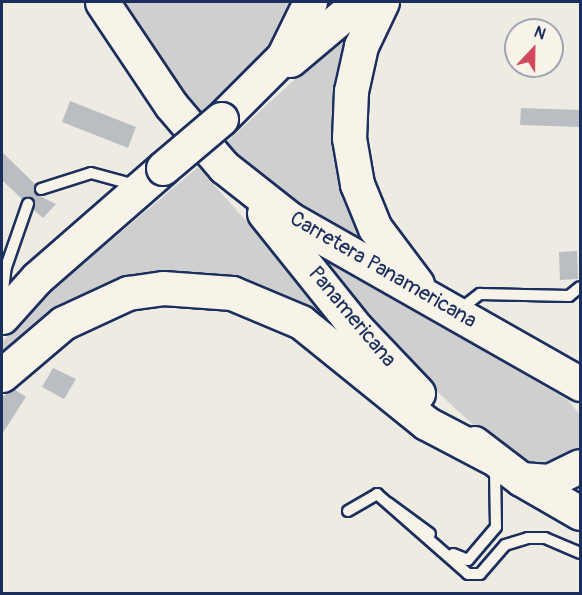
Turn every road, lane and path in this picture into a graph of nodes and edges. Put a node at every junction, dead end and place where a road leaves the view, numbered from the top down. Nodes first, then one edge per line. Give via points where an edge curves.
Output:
1 (102, 2) edge
2 (310, 2) edge
3 (360, 2) edge
4 (382, 2) edge
5 (255, 90) junction
6 (224, 167) junction
7 (153, 178) junction
8 (41, 189) dead end
9 (28, 204) dead end
10 (580, 287) edge
11 (2, 298) edge
12 (445, 307) junction
13 (2, 317) edge
14 (2, 375) edge
15 (579, 384) edge
16 (580, 465) edge
17 (502, 466) junction
18 (388, 503) junction
19 (348, 511) dead end
20 (580, 513) edge
21 (580, 553) edge

1 - 6 highway, Carretera Panamericana via 171,105
2 - 5 highway via 283,57
3 - 5 highway
4 - 12 highway via 361,46 351,91 349,138 357,184 375,228 400,267
5 - 7 highway, bridge
6 - 12 highway, Carretera Panamericana via 290,219
6 - 17 highway, Panamericana via 356,328
7 - 8 lane via 91,173
7 - 13 highway via 37,278
9 - 11 lane via 6,267
10 - 12 lane via 569,297 480,294
12 - 15 highway, Carretera Panamericana
14 - 17 highway via 63,323 111,299 163,288 232,293 301,322 426,423
16 - 17 highway via 549,481
17 - 18 lane via 496,527 468,560
17 - 20 highway
18 - 19 lane via 377,494
18 - 21 lane via 468,574 480,574 505,545 528,538 545,538

